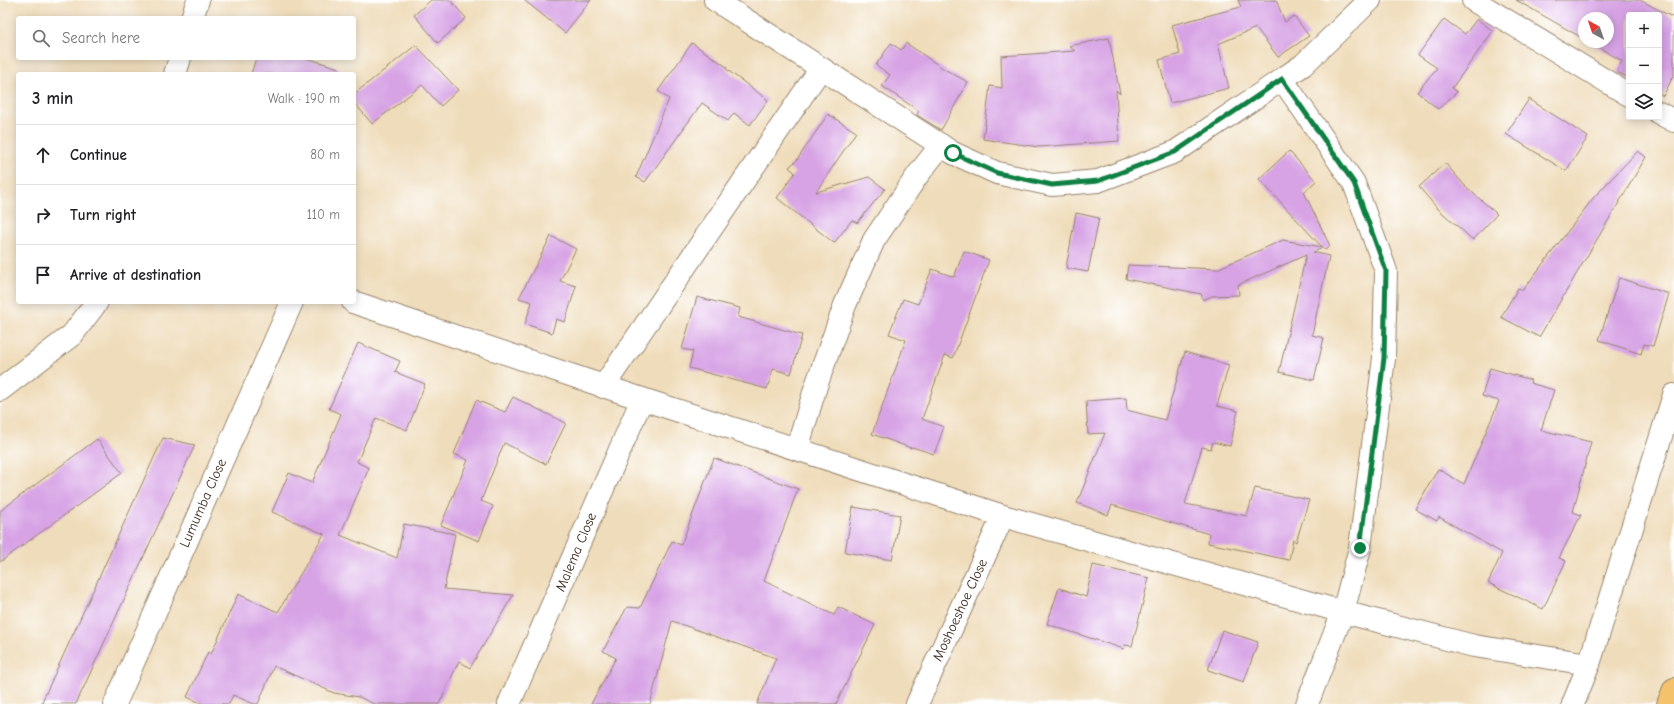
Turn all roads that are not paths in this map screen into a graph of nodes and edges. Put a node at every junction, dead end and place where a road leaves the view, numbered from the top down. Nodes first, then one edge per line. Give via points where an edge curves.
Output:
1 (198, 0) edge
2 (715, 0) edge
3 (1370, 0) edge
4 (1473, 0) edge
5 (193, 16) edge
6 (179, 60) edge
7 (821, 68) junction
8 (176, 72) edge
9 (1282, 79) junction
10 (1626, 93) edge
11 (1662, 115) edge
12 (1674, 121) edge
13 (941, 145) junction
14 (356, 303) edge
15 (96, 304) edge
16 (291, 304) edge
17 (603, 387) junction
18 (0, 390) edge
19 (1674, 395) edge
20 (642, 399) junction
21 (797, 449) junction
22 (1003, 516) junction
23 (1343, 612) junction
24 (1589, 664) junction
25 (1674, 689) edge
26 (115, 704) edge
27 (509, 704) edge
28 (917, 704) edge
29 (1307, 704) edge
30 (1573, 704) edge
31 (1668, 704) edge

1 - 5 street
2 - 7 street
3 - 9 street via 1304,65
4 - 10 street
6 - 8 street
7 - 13 street
7 - 17 street
9 - 13 street via 1175,152 1098,181 1052,185 997,173
9 - 23 street via 1354,183 1386,271 1384,358 1360,548
11 - 12 street
13 - 21 street via 874,240 845,305
14 - 17 street
15 - 18 street via 72,336
16 - 26 street, Lumumba Close
17 - 20 street
19 - 24 street
20 - 21 street
20 - 27 street, Malema Close
21 - 22 street
22 - 23 street
22 - 28 street, Moshoeshoe Close
23 - 24 street via 1474,646
23 - 29 street
24 - 30 street
25 - 31 main road

